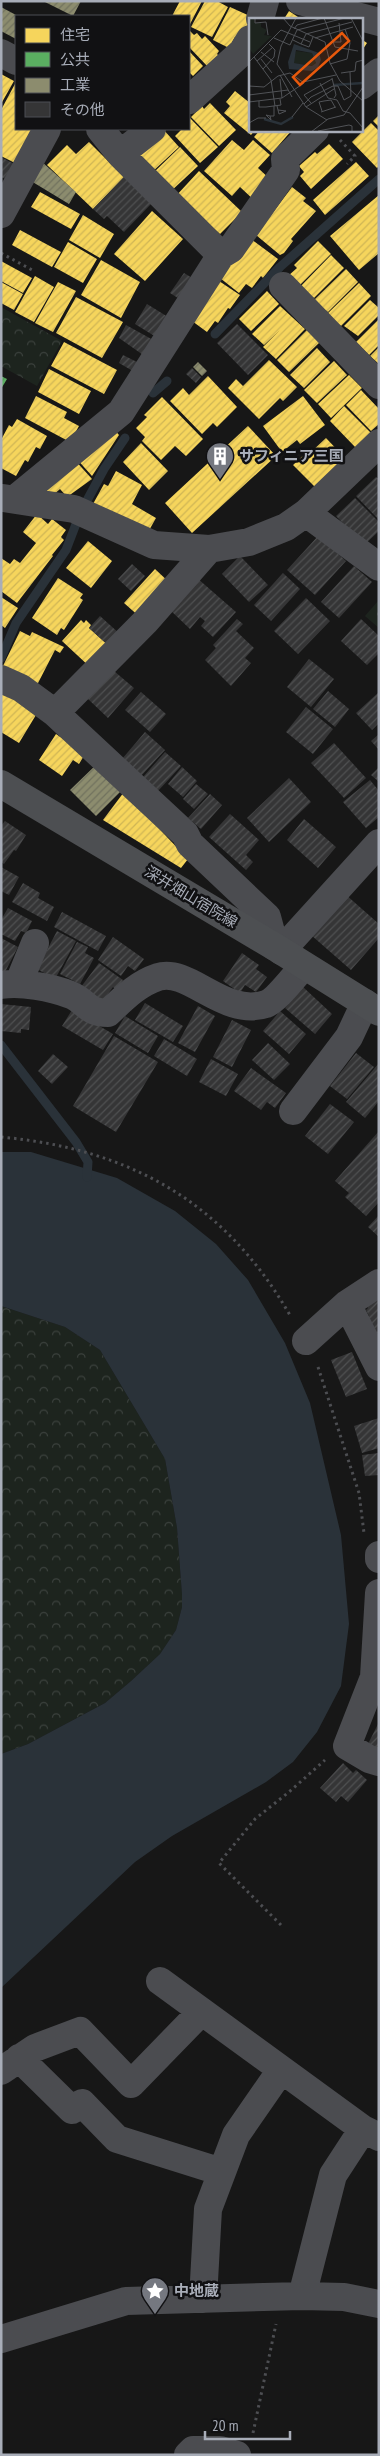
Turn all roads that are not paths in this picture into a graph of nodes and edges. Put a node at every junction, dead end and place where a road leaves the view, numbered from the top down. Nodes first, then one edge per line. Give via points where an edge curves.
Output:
1 (264, 1) edge
2 (300, 1) edge
3 (260, 18) edge
4 (379, 22) edge
5 (249, 41) edge
6 (1, 53) edge
7 (15, 60) edge
8 (379, 72) edge
9 (362, 85) edge
10 (190, 99) edge
11 (46, 130) edge
12 (101, 130) edge
13 (151, 130) edge
14 (326, 133) edge
15 (120, 154) junction
16 (1, 214) edge
17 (221, 255) junction
18 (283, 286) dead end
19 (379, 385) edge
20 (379, 443) edge
21 (8, 499) edge
22 (306, 514) junction
23 (209, 549) junction
24 (379, 567) edge
25 (1, 679) edge
26 (55, 713) junction
27 (1, 784) edge
28 (379, 843) edge
29 (35, 943) dead end
30 (278, 949) junction
31 (304, 966) junction
32 (10, 983) edge
33 (372, 1008) edge
34 (292, 1111) dead end
35 (379, 1283) edge
36 (347, 1304) junction
37 (306, 1341) road end
38 (379, 1367) edge
39 (379, 1594) edge
40 (377, 1678) edge
41 (379, 1762) edge
42 (160, 1981) dead end
43 (201, 2012) junction
44 (10, 2065) edge
45 (281, 2070) junction
46 (371, 2133) edge
47 (222, 2172) junction
48 (292, 2297) junction
49 (204, 2299) junction
50 (379, 2304) edge
51 (1, 2339) edge
52 (244, 2445) edge
53 (188, 2455) edge

1 - 3 street
2 - 4 street
5 - 10 street via 242,52
6 - 7 street
8 - 9 street
11 - 16 street
12 - 15 street
13 - 15 street
14 - 17 street via 286,159 286,170 231,249
15 - 17 street
17 - 21 street via 121,412
18 - 19 street
20 - 22 street
21 - 23 street via 74,509 154,545
22 - 23 street via 286,527 249,542
22 - 24 street
23 - 26 street via 144,622
25 - 26 street via 21,688
26 - 30 street via 185,834 190,844 267,918
27 - 30 main road, 深井畑山宿院線
28 - 30 street
29 - 32 street
30 - 31 main road, 深井畑山宿院線
31 - 32 street via 268,1004 246,1007 223,1001 182,979 160,976 139,986 108,1013 96,1013 71,995
31 - 33 main road, 深井畑山宿院線
33 - 34 street
35 - 36 street
36 - 37 street
36 - 38 street
39 - 40 street
40 - 41 street via 347,1746
42 - 43 street
43 - 44 street via 131,2084 80,2031 56,2038
43 - 45 street
44 - 47 street via 72,2110 82,2103 117,2139
45 - 46 street
45 - 47 street via 236,2135
46 - 48 street via 333,2175
47 - 49 street via 208,2209
48 - 49 street
48 - 50 street via 344,2297
49 - 51 street via 126,2301
52 - 53 street via 220,2450 194,2450

